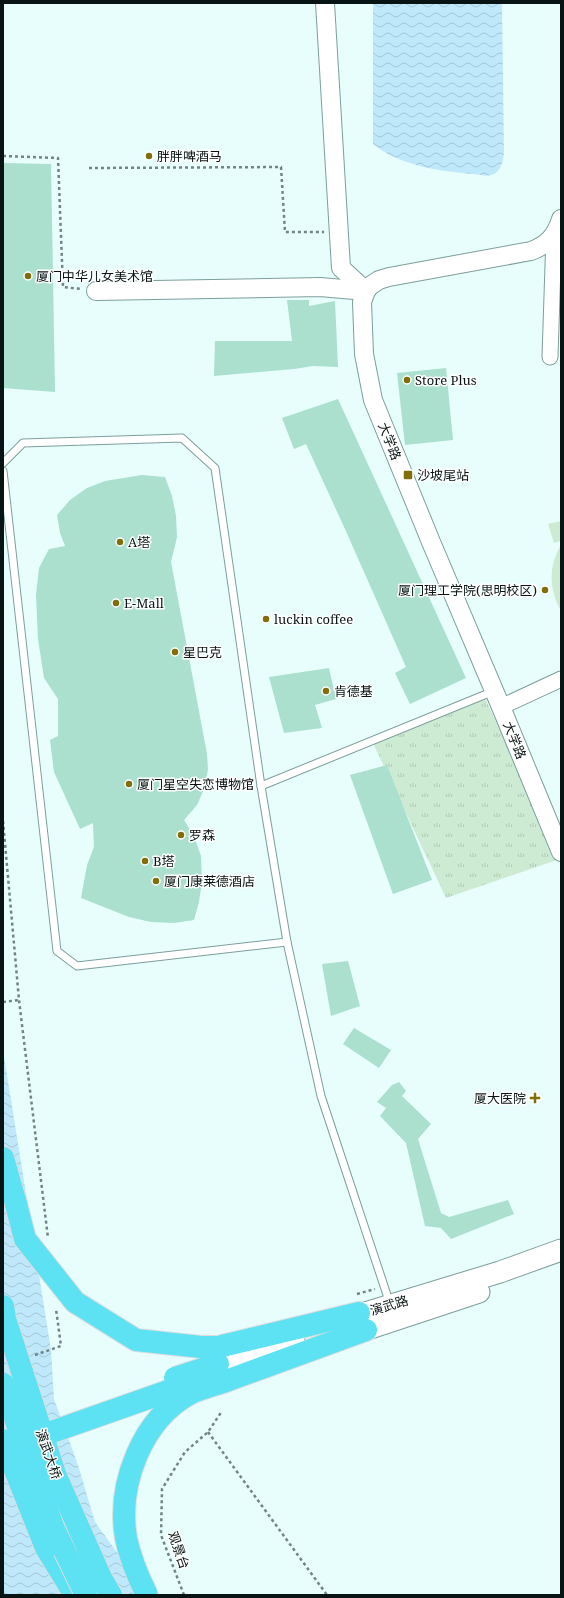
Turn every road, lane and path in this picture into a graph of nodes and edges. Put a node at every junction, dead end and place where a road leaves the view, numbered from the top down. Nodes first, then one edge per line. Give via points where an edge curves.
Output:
1 (325, 3) edge
2 (3, 156) edge
3 (89, 168) dead end
4 (558, 227) edge
5 (327, 232) dead end
6 (96, 291) joint
7 (366, 291) junction
8 (550, 357) dead end
9 (3, 463) edge
10 (3, 471) edge
11 (561, 679) edge
12 (498, 699) junction
13 (261, 786) junction
14 (3, 821) edge
15 (561, 852) edge
16 (287, 942) junction
17 (19, 1000) junction
18 (3, 1002) edge
19 (3, 1158) edge
20 (48, 1243) dead end
21 (561, 1250) edge
22 (561, 1264) edge
23 (387, 1295) junction
24 (56, 1302) dead end
25 (3, 1306) edge
26 (360, 1313) junction
27 (61, 1346) dead end
28 (220, 1366) junction
29 (3, 1384) edge
30 (222, 1411) dead end
31 (208, 1432) junction
32 (3, 1435) edge
33 (3, 1440) edge
34 (3, 1449) edge
35 (75, 1595) edge
36 (86, 1595) edge
37 (110, 1595) edge
38 (147, 1595) edge
39 (184, 1595) edge
40 (327, 1595) edge

1 - 7 street via 341,268
2 - 6 path via 58,158 63,287
3 - 5 path via 281,167 285,232
4 - 7 street via 549,242 531,251 390,277 379,280
4 - 8 street
6 - 7 street via 320,287
7 - 12 street, 大学路 via 362,302 364,354 374,400
9 - 13 lane via 23,443 182,438 215,468
10 - 16 lane via 57,951 77,966
11 - 12 street
12 - 13 lane
12 - 15 street, 大学路
13 - 16 lane
14 - 17 path
16 - 23 lane via 320,1096
17 - 18 path
17 - 20 path
19 - 28 highway, bridge via 25,1239 75,1302 136,1340 201,1347
21 - 23 main road, 演武路 via 500,1272
22 - 26 main road, 演武路
23 - 26 main road, 演武路
23 - 26 path
24 - 27 path
25 - 37 highway, 演武大桥, bridge via 55,1474
26 - 28 highway
26 - 28 highway
28 - 32 highway, bridge
28 - 34 highway, bridge
28 - 38 highway, bridge via 153,1426 133,1461 124,1502 126,1538
29 - 36 highway, 演武大桥, bridge via 53,1527
30 - 31 path, 观景台
31 - 39 path, 观景台 via 184,1452 162,1489 161,1535
31 - 40 path
33 - 35 highway, bridge via 46,1548

